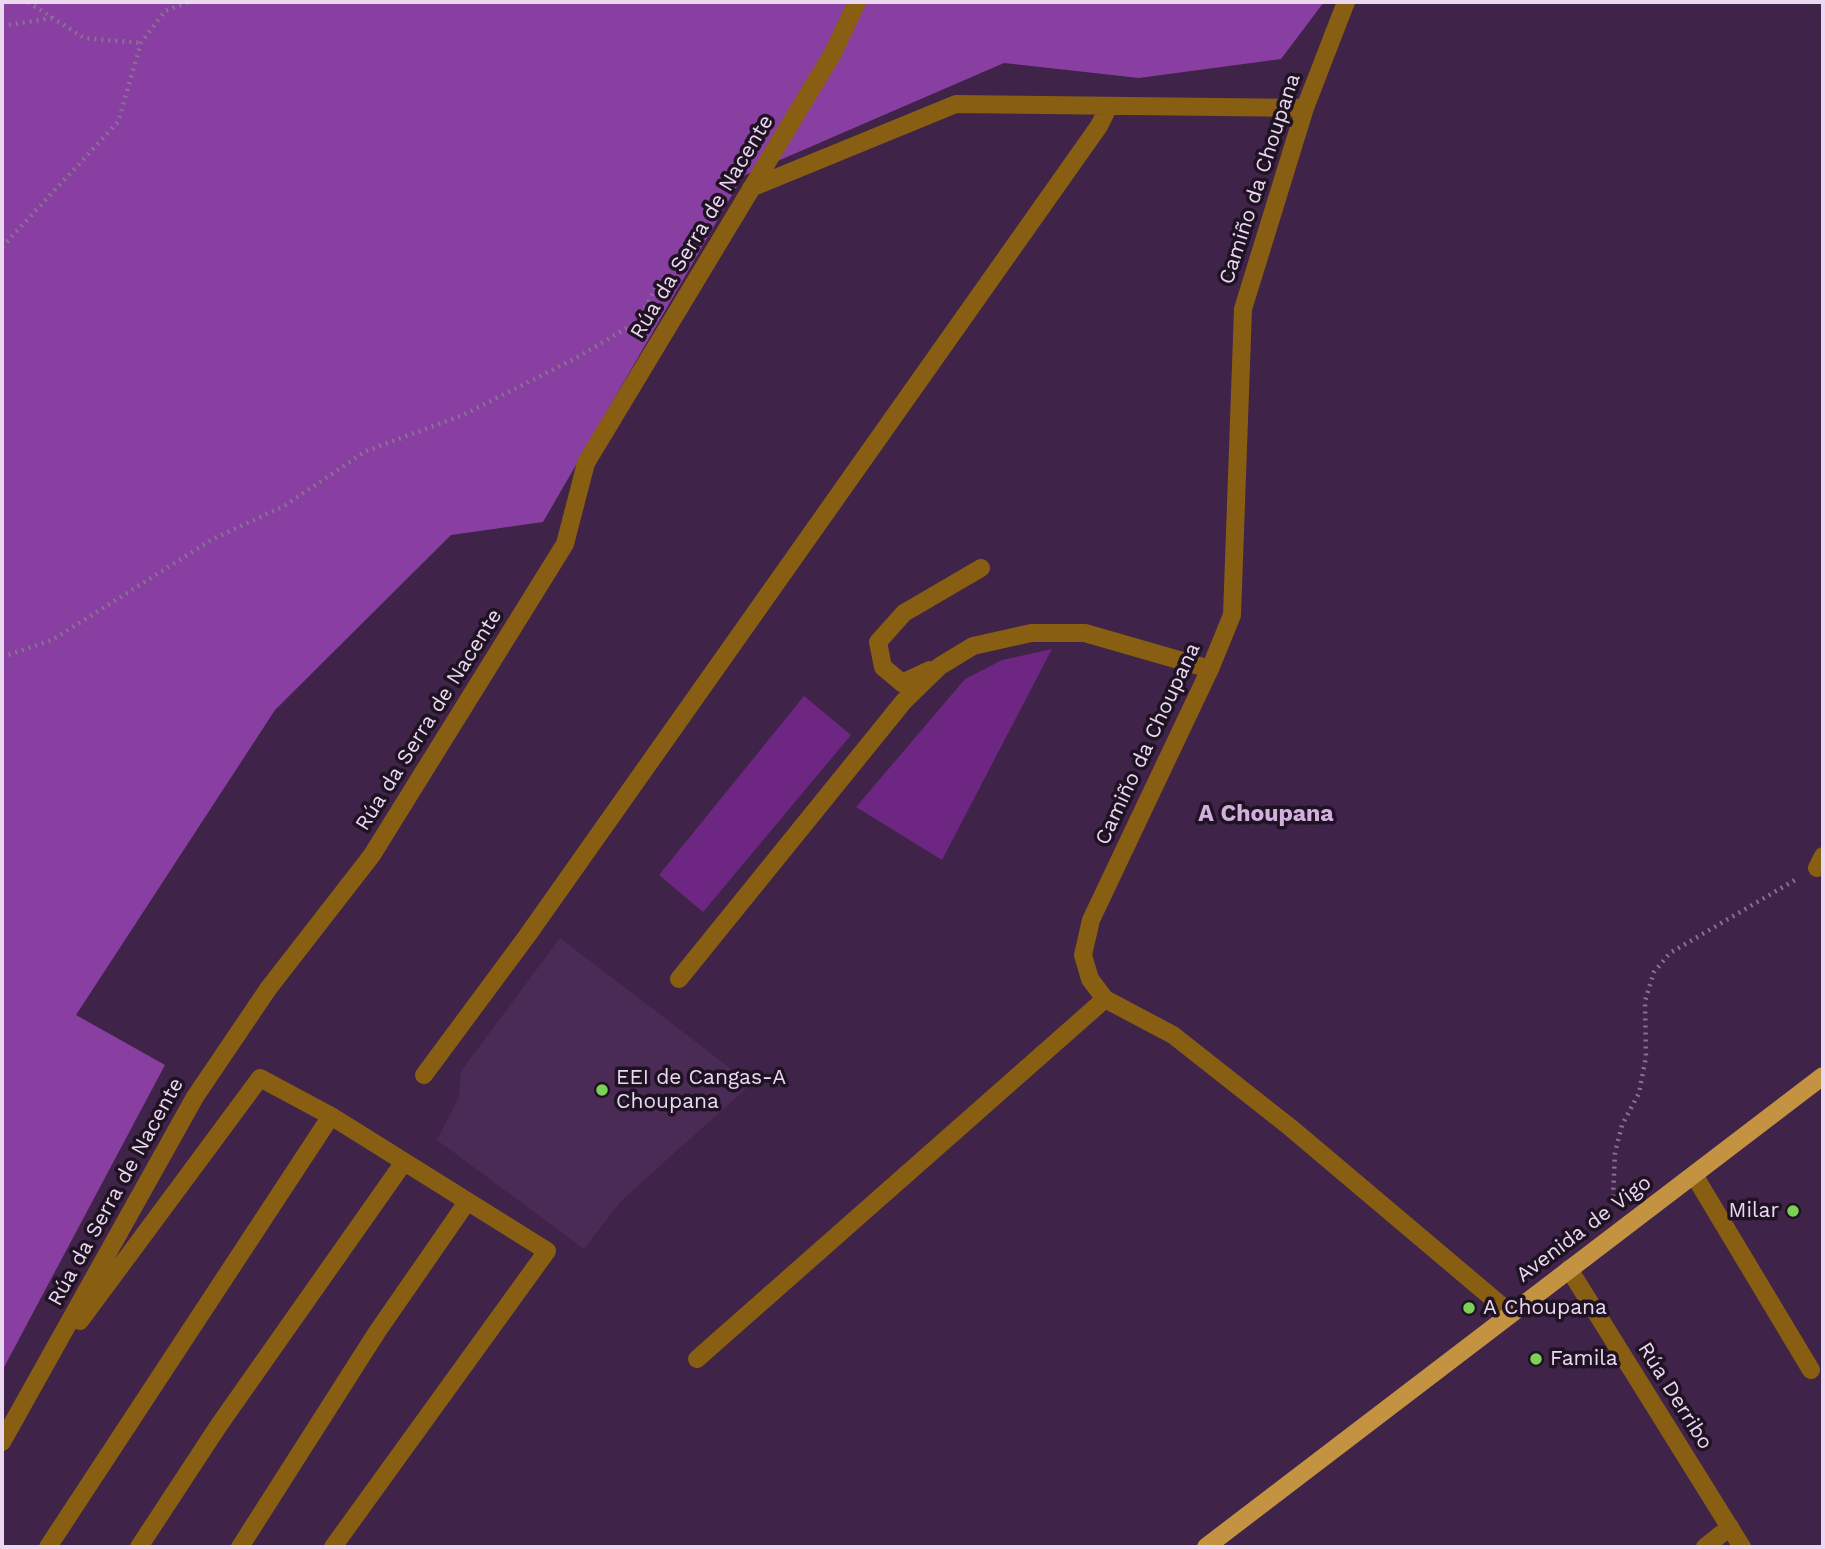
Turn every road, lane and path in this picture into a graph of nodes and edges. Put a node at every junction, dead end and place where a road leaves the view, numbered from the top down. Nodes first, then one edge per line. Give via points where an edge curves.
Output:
1 (27, 2) edge
2 (189, 2) edge
3 (858, 2) edge
4 (1346, 2) edge
5 (53, 17) junction
6 (2, 26) edge
7 (141, 43) junction
8 (1108, 108) junction
9 (1305, 108) junction
10 (751, 188) junction
11 (2, 247) edge
12 (670, 272) dead end
13 (981, 568) dead end
14 (2, 657) edge
15 (940, 666) junction
16 (1210, 669) junction
17 (1820, 862) edge
18 (678, 979) dead end
19 (1105, 999) junction
20 (424, 1074) dead end
21 (1823, 1076) edge
22 (331, 1116) junction
23 (404, 1162) junction
24 (1693, 1175) junction
25 (467, 1202) junction
26 (1627, 1226) junction
27 (1569, 1269) junction
28 (1510, 1313) junction
29 (697, 1359) dead end
30 (1811, 1370) dead end
31 (34, 1384) junction
32 (2, 1442) edge
33 (1730, 1527) junction
34 (48, 1547) edge
35 (139, 1547) edge
36 (240, 1547) edge
37 (333, 1547) edge
38 (1206, 1547) edge
39 (1705, 1547) edge
40 (1742, 1547) edge

1 - 5 path
2 - 7 path via 165,11
3 - 10 street, Rúa da Serra de Nacente via 833,53
4 - 9 street, Camiño da Choupana
5 - 6 path
5 - 7 path via 85,38
7 - 11 path via 118,122
8 - 9 street
8 - 10 street via 957,104
8 - 20 street via 559,890
9 - 16 street, Camiño da Choupana via 1243,309 1232,615
10 - 31 street, Rúa da Serra de Nacente via 586,463 565,544 372,855 268,989 195,1097
12 - 14 path via 660,280 636,324 463,415 366,451 284,506 213,540 52,640
13 - 15 street via 904,613 878,642 883,667 902,682
15 - 16 street via 973,646 1031,634 1085,633
15 - 18 street via 904,701
16 - 19 street, Camiño da Choupana via 1091,920 1083,954 1090,979
17 - 26 path via 1670,953 1654,972 1645,1001 1646,1057 1639,1093 1622,1125 1615,1153 1613,1196
19 - 28 street via 1173,1035
19 - 29 street
21 - 24 main road, Avenida de Vigo
22 - 23 street
22 - 31 street via 260,1077
22 - 34 street
23 - 25 street
23 - 35 street
24 - 26 main road, Avenida de Vigo
24 - 30 street
25 - 36 street via 377,1332
25 - 37 street via 547,1251
26 - 27 main road, Avenida de Vigo
27 - 28 main road, Avenida de Vigo
27 - 33 street, Rúa Derribo
28 - 38 main road, Avenida de Vigo
31 - 32 street, Rúa da Serra de Nacente
33 - 39 street
33 - 40 street, Rúa Derribo

